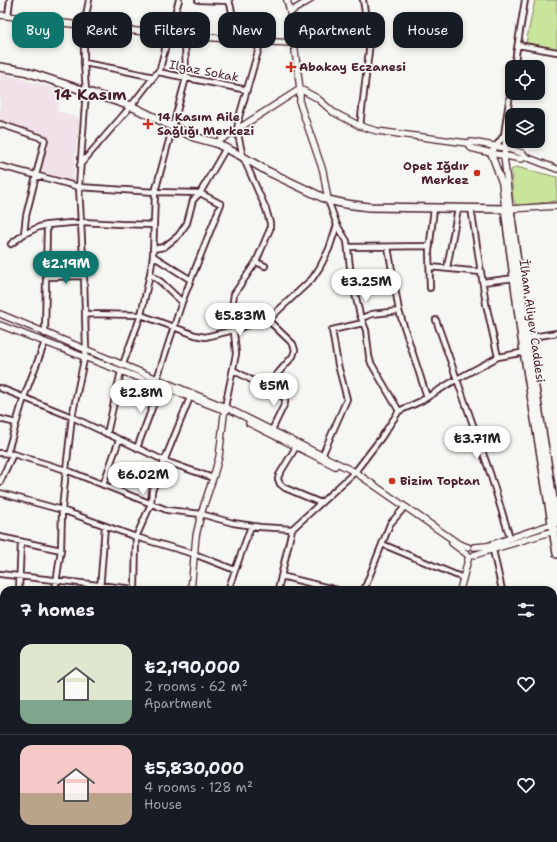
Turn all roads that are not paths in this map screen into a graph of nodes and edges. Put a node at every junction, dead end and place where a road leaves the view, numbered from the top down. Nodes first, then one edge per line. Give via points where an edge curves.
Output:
1 (10, 0) edge
2 (89, 0) edge
3 (178, 0) edge
4 (198, 0) edge
5 (229, 0) edge
6 (287, 0) edge
7 (310, 0) edge
8 (363, 0) edge
9 (526, 0) edge
10 (87, 12) edge
11 (175, 12) edge
12 (232, 12) edge
13 (290, 12) joint
14 (0, 15) edge
15 (8, 16) junction
16 (72, 24) edge
17 (518, 45) junction
18 (84, 48) edge
19 (165, 48) edge
20 (185, 48) edge
21 (259, 48) edge
22 (295, 48) edge
23 (557, 52) edge
24 (515, 60) edge
25 (84, 63) junction
26 (0, 67) edge
27 (158, 72) junction
28 (154, 77) junction
29 (186, 78) junction
30 (300, 89) junction
31 (247, 90) junction
32 (86, 91) junction
33 (509, 100) edge
34 (131, 106) junction
35 (0, 124) edge
36 (360, 126) junction
37 (173, 127) junction
38 (237, 130) junction
39 (504, 135) joint
40 (216, 143) junction
41 (467, 144) junction
42 (496, 146) junction
43 (226, 148) junction
44 (505, 148) junction
45 (491, 153) junction
46 (243, 156) junction
47 (504, 156) junction
48 (526, 157) junction
49 (80, 165) junction
50 (0, 166) edge
51 (557, 169) edge
52 (35, 175) junction
53 (79, 188) junction
54 (155, 192) junction
55 (200, 193) junction
56 (328, 200) junction
57 (557, 206) edge
58 (434, 208) junction
59 (458, 208) junction
60 (471, 208) junction
61 (508, 209) junction
62 (82, 222) junction
63 (47, 225) junction
64 (154, 225) junction
65 (337, 225) junction
66 (24, 234) junction
67 (11, 244) dead end
68 (430, 246) junction
69 (349, 247) junction
70 (388, 247) junction
71 (153, 248) junction
72 (153, 256) junction
73 (256, 262) junction
74 (265, 266) dead end
75 (430, 267) junction
76 (446, 268) junction
77 (481, 272) junction
78 (150, 274) junction
79 (84, 276) junction
80 (46, 277) junction
81 (514, 278) junction
82 (191, 280) junction
83 (483, 282) junction
84 (430, 288) dead end
85 (182, 302) junction
86 (399, 311) junction
87 (0, 314) edge
88 (85, 314) junction
89 (141, 315) junction
90 (268, 320) junction
91 (363, 320) junction
92 (436, 320) dead end
93 (0, 326) edge
94 (174, 328) junction
95 (234, 330) junction
96 (557, 333) edge
97 (45, 334) junction
98 (525, 338) junction
99 (46, 342) junction
100 (86, 350) junction
101 (527, 352) junction
102 (84, 357) junction
103 (498, 358) junction
104 (123, 364) junction
105 (233, 370) junction
106 (122, 371) junction
107 (157, 379) junction
108 (457, 379) junction
109 (160, 386) junction
110 (266, 387) junction
111 (0, 388) edge
112 (191, 396) junction
113 (24, 397) junction
114 (427, 397) junction
115 (224, 409) junction
116 (399, 411) junction
117 (0, 418) edge
118 (72, 418) junction
119 (16, 423) junction
120 (272, 430) junction
121 (107, 434) junction
122 (119, 440) junction
123 (296, 447) junction
124 (137, 448) junction
125 (0, 453) edge
126 (7, 454) junction
127 (12, 454) junction
128 (322, 456) junction
129 (165, 461) junction
130 (66, 470) junction
131 (353, 473) junction
132 (213, 478) junction
133 (0, 482) edge
134 (103, 485) junction
135 (0, 492) edge
136 (555, 494) edge
137 (321, 503) junction
138 (150, 504) junction
139 (402, 509) junction
140 (62, 510) junction
141 (201, 514) junction
142 (105, 526) junction
143 (251, 526) junction
144 (555, 526) edge
145 (292, 530) junction
146 (0, 537) edge
147 (136, 537) junction
148 (510, 538) junction
149 (21, 542) junction
150 (382, 544) junction
151 (471, 548) junction
152 (61, 550) junction
153 (493, 550) junction
154 (194, 554) junction
155 (557, 554) edge
156 (470, 555) junction
157 (235, 570) junction
158 (0, 574) edge
159 (281, 576) junction
160 (19, 577) junction
161 (463, 578) junction
162 (56, 582) junction
163 (19, 586) edge
164 (56, 586) edge
165 (85, 586) edge
166 (100, 586) edge
167 (135, 586) edge
168 (191, 586) edge
169 (229, 586) edge
170 (279, 586) edge
171 (322, 586) edge
172 (366, 586) edge
173 (461, 586) edge
174 (501, 586) edge
175 (0, 680) edge
176 (0, 688) edge

1 - 15 street
2 - 10 street
3 - 11 street
4 - 5 street
5 - 12 street
6 - 13 street
7 - 13 street
8 - 36 street via 370,42
9 - 17 street
14 - 15 street
15 - 16 street
17 - 23 street
17 - 24 street
18 - 25 street
19 - 27 street
20 - 29 street
21 - 31 street
22 - 30 street
25 - 28 street
25 - 32 street
26 - 32 main road via 24,71
27 - 28 street
27 - 29 street, Ilgaz Sokak
28 - 34 street
29 - 31 street, Ilgaz Sokak
29 - 37 street
30 - 36 street via 317,98 333,112
30 - 38 street
30 - 56 street via 300,104 323,171
31 - 38 street
32 - 34 main road
32 - 49 street
33 - 39 street
34 - 37 main road
34 - 49 street
35 - 52 street via 45,139
36 - 41 street via 377,131
37 - 40 main road via 194,138
37 - 54 street
38 - 40 street
38 - 46 street
39 - 42 street
40 - 43 main road
41 - 42 street via 472,142
41 - 45 street via 471,148
42 - 44 street
42 - 45 street
43 - 46 main road
43 - 55 street
44 - 47 street
44 - 48 street via 522,153
45 - 47 street
45 - 61 street
46 - 56 main road via 267,171
46 - 73 street via 262,197 270,223 270,229
47 - 48 street via 521,159
47 - 61 street
48 - 51 street
49 - 53 street
50 - 52 street
52 - 53 street
52 - 66 street
53 - 54 street
53 - 62 street
54 - 55 street
54 - 64 street
55 - 71 street via 193,200 187,223 178,236 164,247
55 - 82 street via 221,204
56 - 58 main road via 369,207
56 - 65 street
57 - 61 street
58 - 59 main road
58 - 68 street
59 - 60 main road
59 - 76 street
60 - 61 main road
60 - 77 street
61 - 81 main road, İlham Aliyev Caddesi
61 - 98 main road, İlham Aliyev Caddesi
62 - 63 street
62 - 64 street
62 - 79 street
63 - 66 street
63 - 80 street
64 - 71 street
65 - 69 street
65 - 90 street via 329,249 312,279
66 - 67 street
68 - 70 street
68 - 75 street
69 - 70 street
69 - 91 street via 352,276
70 - 86 street
71 - 72 street
72 - 78 street
72 - 82 street
73 - 74 street
73 - 95 street via 234,294
75 - 76 street
75 - 84 street
76 - 77 street
77 - 83 street
78 - 85 street
78 - 89 street
79 - 80 street
79 - 88 street
80 - 97 street
81 - 83 street
81 - 98 main road, İlham Aliyev Caddesi
82 - 85 street
83 - 103 street
85 - 94 street
86 - 91 street via 372,314
86 - 114 street
87 - 97 street
88 - 89 street
88 - 100 street
89 - 94 street
89 - 104 street
90 - 95 street
90 - 110 street via 293,344 295,350 293,356
91 - 116 street via 369,356
91 - 128 street via 332,330 347,399
92 - 108 street
93 - 99 street
94 - 95 street via 205,337
94 - 107 street
95 - 105 street via 236,354
96 - 98 street
97 - 100 street
98 - 101 main road, İlham Aliyev Caddesi
99 - 102 street
99 - 113 street
100 - 102 street
100 - 104 street
101 - 103 street
101 - 136 main road, İlham Aliyev Caddesi
101 - 144 main road, İlham Aliyev Caddesi
102 - 106 street
102 - 118 street
103 - 108 street
104 - 107 street
105 - 110 street
105 - 115 street
106 - 109 street
106 - 121 street
107 - 112 street
108 - 114 street
108 - 148 street
109 - 112 street
109 - 124 street
110 - 120 street via 286,400
111 - 113 street
112 - 115 street
112 - 129 street
113 - 118 street
113 - 119 street
114 - 116 street
115 - 120 street
115 - 123 street
115 - 132 street via 221,442
116 - 131 street
117 - 119 street
118 - 121 street
118 - 130 street
119 - 126 street
120 - 128 street
121 - 122 street
122 - 124 street
122 - 134 street
123 - 131 street
123 - 137 street via 279,475 280,484
124 - 129 street
125 - 126 street
126 - 127 street
127 - 130 street
127 - 133 street
128 - 131 street
129 - 132 street
129 - 138 street via 152,491
130 - 134 street
130 - 140 street
131 - 137 street
131 - 139 street
131 - 151 street via 459,544
132 - 141 street
134 - 138 street
135 - 140 street
136 - 144 main road, İlham Aliyev Caddesi
137 - 145 street
138 - 141 street via 168,510
138 - 147 street
139 - 150 street via 390,524
139 - 156 street
140 - 142 street
140 - 152 street
141 - 143 street
141 - 154 street
142 - 147 street
142 - 166 street
143 - 145 street
143 - 157 street
144 - 148 street
144 - 153 street
144 - 155 main road, İlham Aliyev Caddesi
145 - 159 street
146 - 149 street
147 - 154 street
147 - 167 street
148 - 151 street via 487,546
149 - 152 street
149 - 160 street
150 - 161 street
150 - 172 street
151 - 156 street via 466,550
151 - 156 street via 476,551
152 - 162 street
153 - 156 street
153 - 174 street
154 - 157 street
154 - 168 street
156 - 161 street
157 - 169 street
158 - 160 street
159 - 170 street
159 - 171 street
160 - 162 street
160 - 163 street
161 - 173 street
162 - 164 street
162 - 165 street
175 - 176 street

